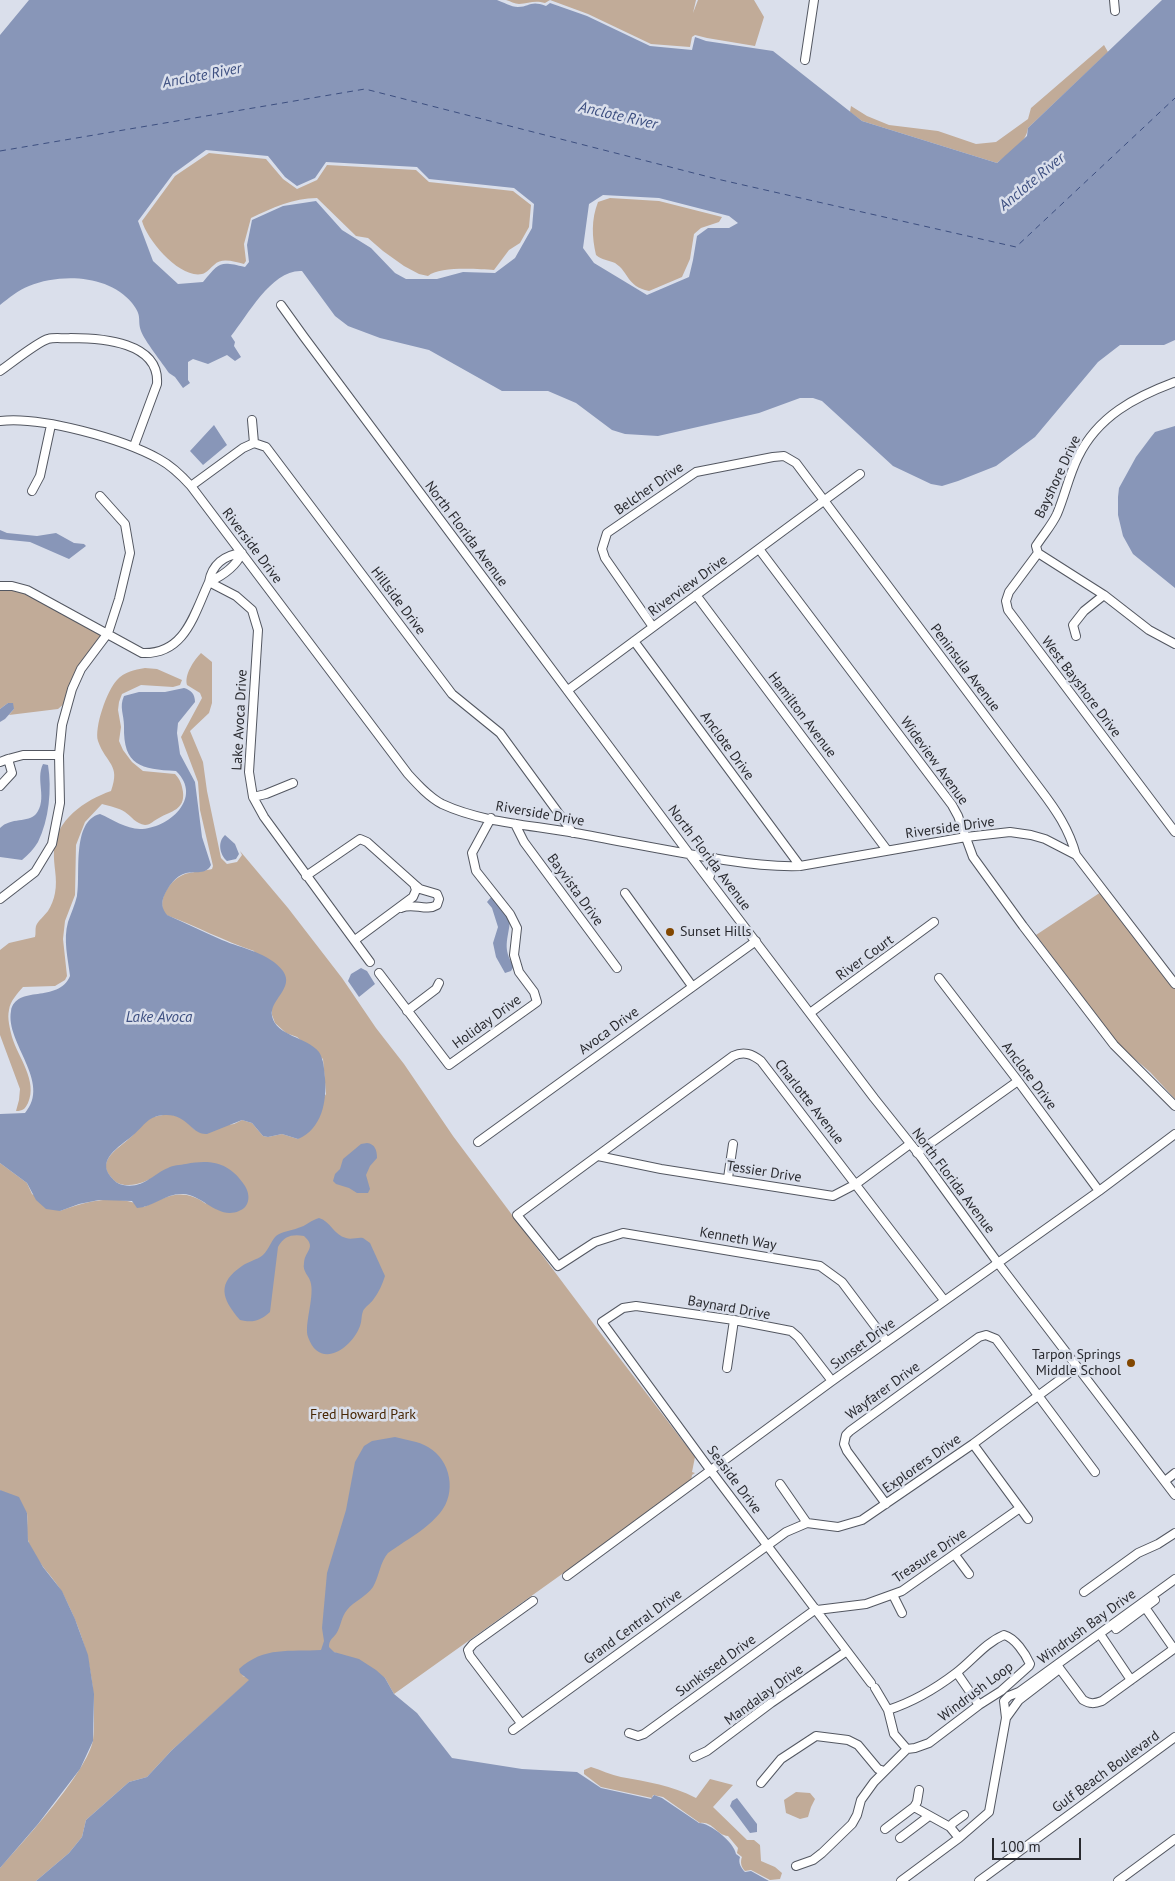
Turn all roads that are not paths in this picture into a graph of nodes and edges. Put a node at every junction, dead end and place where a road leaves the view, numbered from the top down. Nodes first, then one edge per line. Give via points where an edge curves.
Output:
1 (814, 0) edge
2 (1114, 0) edge
3 (1115, 11) dead end
4 (805, 60) dead end
5 (281, 305) dead end
6 (0, 371) edge
7 (1175, 382) edge
8 (252, 420) dead end
9 (0, 421) edge
10 (51, 425) junction
11 (254, 443) junction
12 (134, 446) junction
13 (860, 474) dead end
14 (191, 486) junction
15 (32, 490) dead end
16 (100, 496) dead end
17 (823, 502) junction
18 (760, 549) junction
19 (1038, 552) junction
20 (242, 553) junction
21 (209, 582) junction
22 (0, 586) edge
23 (696, 595) junction
24 (1104, 595) junction
25 (653, 627) junction
26 (108, 633) junction
27 (1076, 636) dead end
28 (634, 641) junction
29 (1175, 644) edge
30 (568, 690) junction
31 (59, 755) junction
32 (8, 759) junction
33 (0, 762) edge
34 (293, 783) dead end
35 (0, 786) edge
36 (253, 797) junction
37 (490, 818) junction
38 (516, 824) junction
39 (1175, 832) edge
40 (573, 833) junction
41 (966, 837) junction
42 (887, 850) junction
43 (690, 855) junction
44 (1076, 855) junction
45 (715, 858) junction
46 (800, 866) junction
47 (306, 876) junction
48 (709, 879) junction
49 (414, 884) junction
50 (625, 893) dead end
51 (0, 899) edge
52 (393, 912) junction
53 (934, 922) dead end
54 (355, 940) junction
55 (756, 940) junction
56 (370, 962) dead end
57 (617, 968) dead end
58 (379, 974) dead end
59 (939, 978) dead end
60 (439, 983) dead end
61 (1175, 984) edge
62 (692, 986) junction
63 (407, 1011) junction
64 (810, 1013) junction
65 (1018, 1081) junction
66 (1175, 1106) edge
67 (1175, 1134) edge
68 (478, 1142) dead end
69 (733, 1144) dead end
70 (910, 1144) junction
71 (918, 1153) junction
72 (598, 1156) junction
73 (728, 1178) junction
74 (856, 1184) junction
75 (1099, 1191) junction
76 (998, 1263) junction
77 (558, 1266) joint
78 (944, 1300) junction
79 (734, 1320) junction
80 (602, 1322) joint
81 (887, 1342) junction
82 (1077, 1367) junction
83 (727, 1368) dead end
84 (832, 1381) junction
85 (1038, 1396) junction
86 (973, 1444) junction
87 (711, 1471) junction
88 (1095, 1472) dead end
89 (1175, 1473) edge
90 (1165, 1481) junction
91 (780, 1484) dead end
92 (1175, 1495) edge
93 (886, 1504) junction
94 (1020, 1508) junction
95 (1028, 1519) dead end
96 (807, 1523) junction
97 (1175, 1533) edge
98 (768, 1544) junction
99 (955, 1555) junction
100 (969, 1574) dead end
101 (567, 1576) dead end
102 (1175, 1579) edge
103 (1175, 1586) edge
104 (1084, 1592) dead end
105 (893, 1596) junction
106 (533, 1601) dead end
107 (1143, 1605) junction
108 (816, 1610) junction
109 (902, 1613) dead end
110 (1101, 1636) junction
111 (1174, 1648) edge
112 (847, 1651) junction
113 (1030, 1666) junction
114 (1058, 1667) junction
115 (957, 1673) junction
116 (1131, 1680) junction
117 (1040, 1681) junction
118 (1016, 1697) junction
119 (979, 1705) junction
120 (888, 1710) junction
121 (1006, 1718) junction
122 (521, 1723) junction
123 (513, 1730) dead end
124 (629, 1733) dead end
125 (1175, 1737) edge
126 (907, 1749) junction
127 (694, 1757) dead end
128 (884, 1771) junction
129 (761, 1783) dead end
130 (919, 1790) dead end
131 (914, 1807) junction
132 (964, 1815) dead end
133 (929, 1816) junction
134 (950, 1827) junction
135 (885, 1829) dead end
136 (900, 1838) dead end
137 (959, 1838) junction
138 (1175, 1839) edge
139 (796, 1866) dead end
140 (900, 1881) edge
141 (979, 1881) edge
142 (1118, 1881) edge

1 - 4 street
2 - 3 street
5 - 30 street, North Florida Avenue
6 - 12 street via 47,339 95,338 115,341 139,351 150,358 158,384
7 - 19 street, Bayshore Drive via 1117,409 1094,431 1078,458 1056,516 1036,546
8 - 11 street
9 - 10 street, Riverside Drive via 33,421
10 - 12 street, Riverside Drive
10 - 15 street via 40,476
11 - 14 street
11 - 40 street, Hillside Drive via 266,447 452,694 500,733
12 - 14 street, Riverside Drive via 178,471
13 - 17 street, Riverview Drive
14 - 20 street, Riverside Drive
16 - 26 street via 125,524 130,553
17 - 18 street, Riverview Drive
17 - 25 street, Belcher Drive via 796,463 784,456 768,457 696,472 607,533 602,549 605,558
17 - 44 street, Peninsula Avenue via 1040,789 1064,823
18 - 23 street, Riverview Drive
18 - 41 street, Wideview Avenue via 952,805
19 - 24 street
19 - 39 street, West Bayshore Drive via 1009,592 1008,610
20 - 21 street via 229,554 211,570
20 - 37 street, Riverside Drive via 418,785 442,804
21 - 26 street via 182,638 164,651 142,653
21 - 36 street, Lake Avoca Drive via 236,596 252,610 258,630 249,772
22 - 26 street via 27,590
23 - 25 street, Riverview Drive
23 - 42 street, Hamilton Avenue
24 - 27 street via 1084,611 1073,626
24 - 29 street via 1149,630
25 - 28 street, Riverview Drive
26 - 31 street via 81,669 72,689 62,725
28 - 30 street, Riverview Drive
28 - 46 street, Anclote Drive
30 - 43 street, North Florida Avenue
31 - 32 street via 23,755
31 - 51 street via 60,803 52,844 35,872
32 - 33 street
32 - 35 street via 12,773
34 - 36 street
36 - 47 street, Lake Avoca Drive
37 - 38 street, Riverside Drive
37 - 63 street, Holiday Drive via 472,853 476,871 517,928 514,955 519,972 534,992 537,1002 449,1065
38 - 40 street, Riverside Drive
38 - 57 street, Bayvista Drive via 524,842
40 - 43 street, Riverside Drive
41 - 42 street, Riverside Drive
41 - 44 street, Riverside Drive via 1010,832 1031,835
41 - 66 street, Wideview Avenue via 973,857 1022,926 1114,1045
42 - 46 street, Riverside Drive
43 - 45 street, Riverside Drive
43 - 48 street, North Florida Avenue
44 - 61 street, Riverside Drive
45 - 46 street, Riverside Drive via 760,866
45 - 48 street
47 - 49 street via 360,839
47 - 54 street, Lake Avoca Drive
48 - 55 street, North Florida Avenue
49 - 52 street via 413,896
49 - 52 street via 437,894 438,905 431,908 409,905
50 - 62 street
52 - 54 street
53 - 64 street, River Court
54 - 56 street
55 - 62 street, Avoca Drive
55 - 64 street, North Florida Avenue
58 - 63 street, Holiday Drive
59 - 65 street, Anclote Drive
60 - 63 street via 436,989
62 - 68 street, Avoca Drive
64 - 70 street, North Florida Avenue
65 - 71 street
65 - 75 street, Anclote Drive
67 - 75 street, Sunset Drive
69 - 73 street
70 - 71 street, North Florida Avenue
70 - 74 street, Tessier Drive
71 - 76 street, North Florida Avenue
72 - 73 street, Tessier Drive
72 - 74 street, Charlotte Avenue via 733,1056 743,1053 761,1061
72 - 77 street, Charlotte Avenue via 517,1215
73 - 74 street, Tessier Drive via 833,1196
74 - 78 street, Charlotte Avenue
75 - 76 street, Sunset Drive
76 - 78 street, Sunset Drive
76 - 82 street, North Florida Avenue
77 - 81 street, Kenneth Way via 595,1242 623,1233 820,1266 842,1282
78 - 81 street, Sunset Drive
79 - 80 street, Baynard Drive via 636,1306 623,1308
79 - 83 street
79 - 84 street, Baynard Drive via 791,1331
80 - 87 street, Seaside Drive
81 - 84 street, Sunset Drive
82 - 85 street, Explorers Drive
82 - 90 street, North Florida Avenue
84 - 87 street, Sunset Drive
85 - 86 street, Explorers Drive
85 - 88 street
85 - 93 street, Wayfarer Drive via 996,1340 990,1336 979,1337 846,1436 844,1444 847,1451
86 - 93 street, Explorers Drive
86 - 94 street
87 - 98 street, Seaside Drive
87 - 101 street, Sunset Drive
89 - 90 street
90 - 92 street, North Florida Avenue
91 - 96 street
93 - 96 street, Explorers Drive via 862,1520 838,1526
94 - 95 street
94 - 99 street, Treasure Drive
96 - 98 street, Explorers Drive
97 - 104 street via 1138,1553
98 - 108 street, Seaside Drive
98 - 122 street, Grand Central Drive
99 - 100 street
99 - 105 street, Treasure Drive
102 - 107 street, Windrush Bay Drive
103 - 107 street, Windrush Bay Drive
105 - 108 street, Treasure Drive via 861,1605
105 - 109 street
106 - 122 street via 468,1650
107 - 110 street, Windrush Bay Drive
107 - 111 street
108 - 112 street, Seaside Drive
108 - 124 street, Sunkissed Drive via 644,1734
110 - 114 street, Windrush Bay Drive
110 - 116 street
111 - 116 street
112 - 120 street, Seaside Drive
112 - 127 street, Mandalay Drive
113 - 115 street, Windrush Loop via 1016,1643 1004,1635
113 - 117 street
113 - 119 street, Windrush Loop via 1002,1691
114 - 116 street via 1083,1700 1092,1704 1102,1701
114 - 117 street, Windrush Bay Drive
115 - 119 street
115 - 120 street, Windrush Loop via 908,1704
117 - 118 street, Windrush Bay Drive
118 - 121 street, Windrush Bay Drive
118 - 121 street, Windrush Bay Drive via 1004,1701
119 - 126 street, Windrush Loop via 929,1743
120 - 126 street via 894,1734
121 - 137 street, Windrush Bay Drive via 989,1812
122 - 123 street, Grand Central Drive
125 - 141 street, Gulf Beach Boulevard
126 - 128 street, Windrush Loop
128 - 129 street via 878,1769 858,1745 848,1740 816,1736 781,1758
128 - 139 street, Windrush Loop via 861,1800 852,1824 813,1860
130 - 131 street
131 - 133 street
131 - 135 street
132 - 134 street
133 - 134 street
133 - 136 street
134 - 137 street
137 - 140 street, Windrush Bay Drive
138 - 142 street

